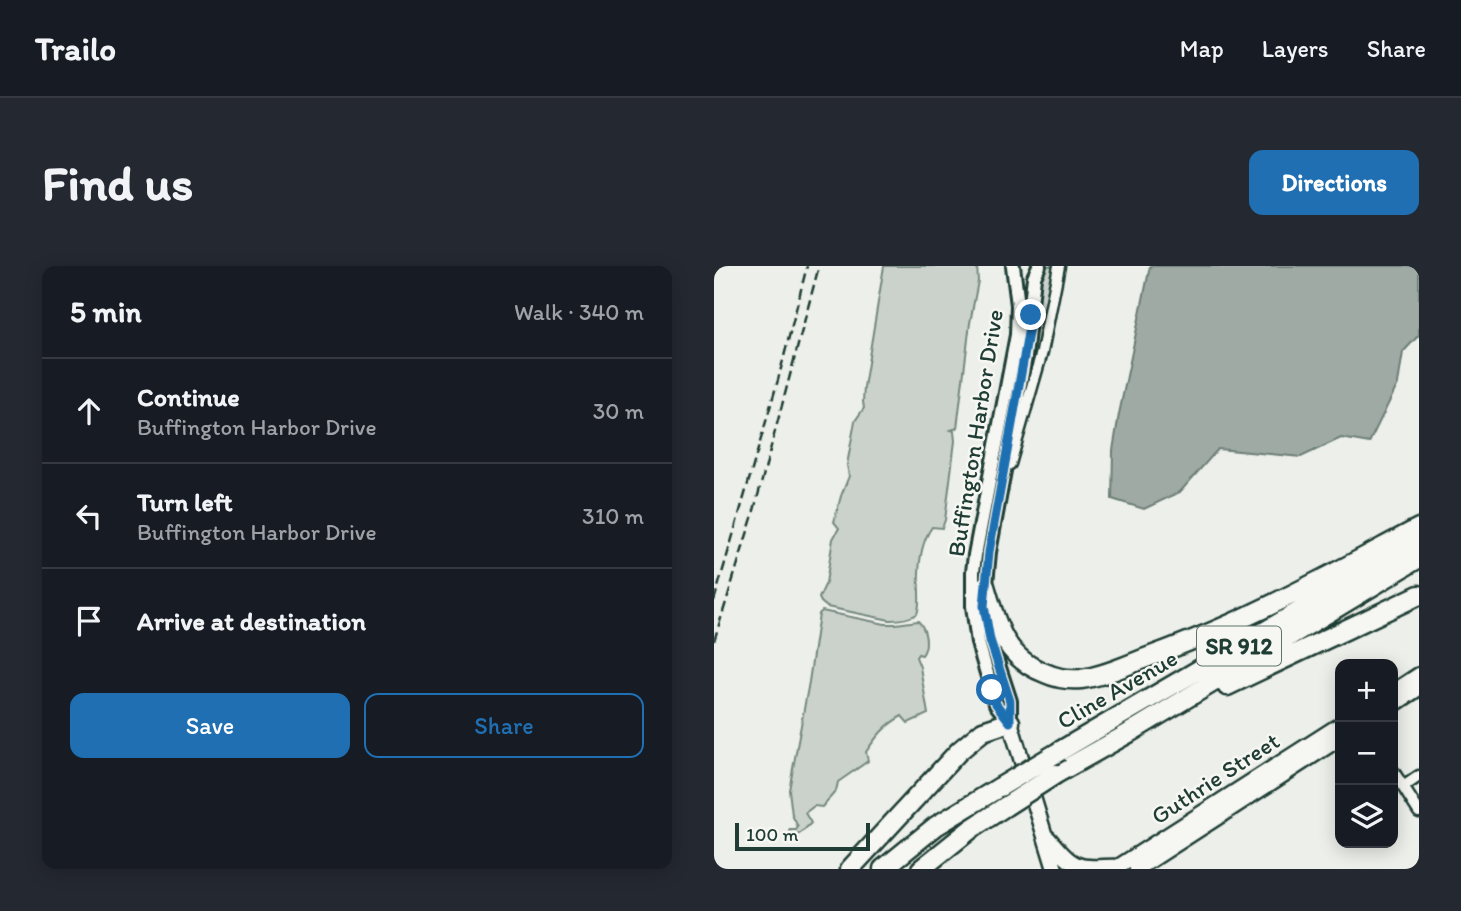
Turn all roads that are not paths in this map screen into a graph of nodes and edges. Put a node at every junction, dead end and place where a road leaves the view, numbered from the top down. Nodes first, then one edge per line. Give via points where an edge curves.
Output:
1 (1013, 266) edge
2 (1039, 266) edge
3 (1059, 266) edge
4 (998, 508) junction
5 (1419, 528) edge
6 (1419, 541) edge
7 (1419, 558) edge
8 (985, 586) junction
9 (1419, 594) edge
10 (1419, 675) edge
11 (1419, 688) edge
12 (1398, 689) edge
13 (1398, 702) edge
14 (1010, 722) junction
15 (1335, 728) edge
16 (1129, 733) junction
17 (1335, 741) edge
18 (1419, 776) edge
19 (1398, 779) edge
20 (1403, 787) junction
21 (1419, 812) edge
22 (1192, 827) junction
23 (1043, 832) junction
24 (1117, 868) edge
25 (850, 869) edge
26 (883, 869) edge
27 (921, 869) edge
28 (1055, 869) edge
29 (1137, 869) edge

1 - 14 street, Buffington Harbor Drive via 1017,335 972,587 978,643 996,704
2 - 4 street, Buffington Harbor Drive
3 - 4 street via 1042,352
4 - 8 street, Buffington Harbor Drive
5 - 8 highway via 1251,615 1083,679 1045,674 1015,653 1000,635
6 - 26 highway, Cline Avenue / SR 912, bridge via 936,826
7 - 16 highway, Cline Avenue / SR 912
8 - 14 street, Buffington Harbor Drive via 985,614 1010,701
9 - 16 highway
10 - 12 main road
11 - 13 main road
14 - 23 main road
14 - 25 highway via 983,732 959,751
15 - 22 main road, Guthrie Street
16 - 27 highway, Cline Avenue / SR 912, bridge via 1006,806
17 - 22 main road, Guthrie Street
18 - 20 street
19 - 20 street
20 - 21 street
22 - 24 main road, Guthrie Street
22 - 29 main road, Guthrie Street
23 - 24 main road via 1075,864
23 - 28 main road

